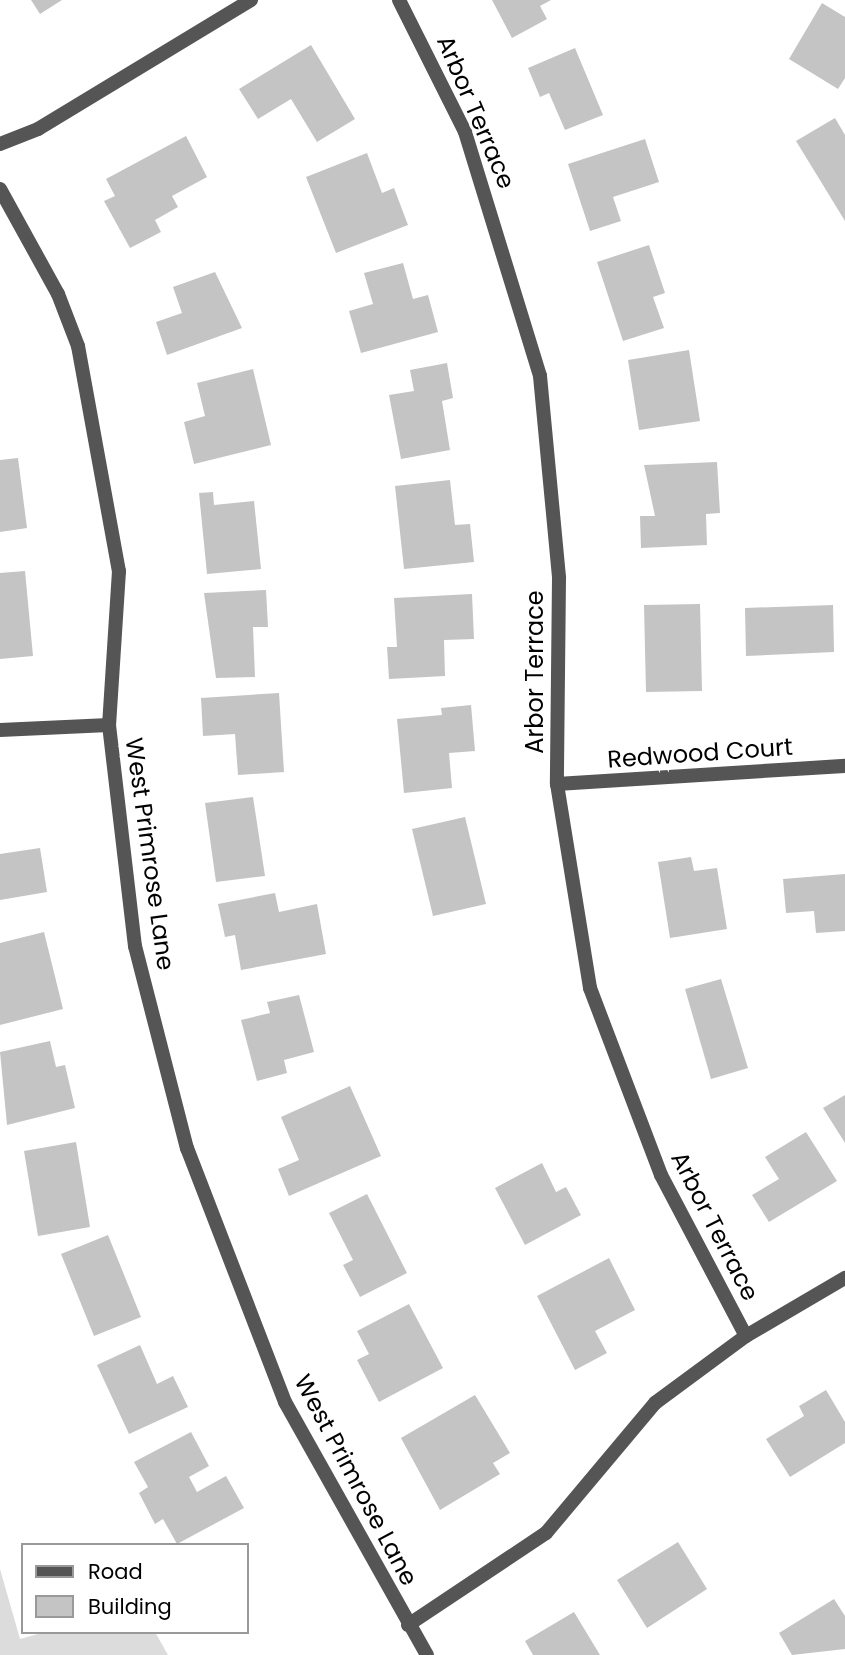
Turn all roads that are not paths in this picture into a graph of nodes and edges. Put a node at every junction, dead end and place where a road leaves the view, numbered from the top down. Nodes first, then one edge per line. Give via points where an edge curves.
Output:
1 (251, 0) edge
2 (399, 0) edge
3 (0, 144) edge
4 (0, 189) edge
5 (109, 725) junction
6 (0, 730) edge
7 (845, 766) edge
8 (557, 785) junction
9 (845, 1278) edge
10 (746, 1336) junction
11 (408, 1625) junction
12 (427, 1655) edge

1 - 3 street via 38,129
2 - 8 street, Arbor Terrace via 469,143 540,376 559,578
4 - 5 street, West Primrose Lane via 58,294 78,346 119,571
5 - 6 street
5 - 11 street, West Primrose Lane via 135,946 187,1148 285,1402
7 - 8 street, Redwood Court
8 - 10 street, Arbor Terrace via 590,988 661,1175
9 - 10 street
10 - 11 street via 655,1403 546,1533
11 - 12 street, West Primrose Lane

